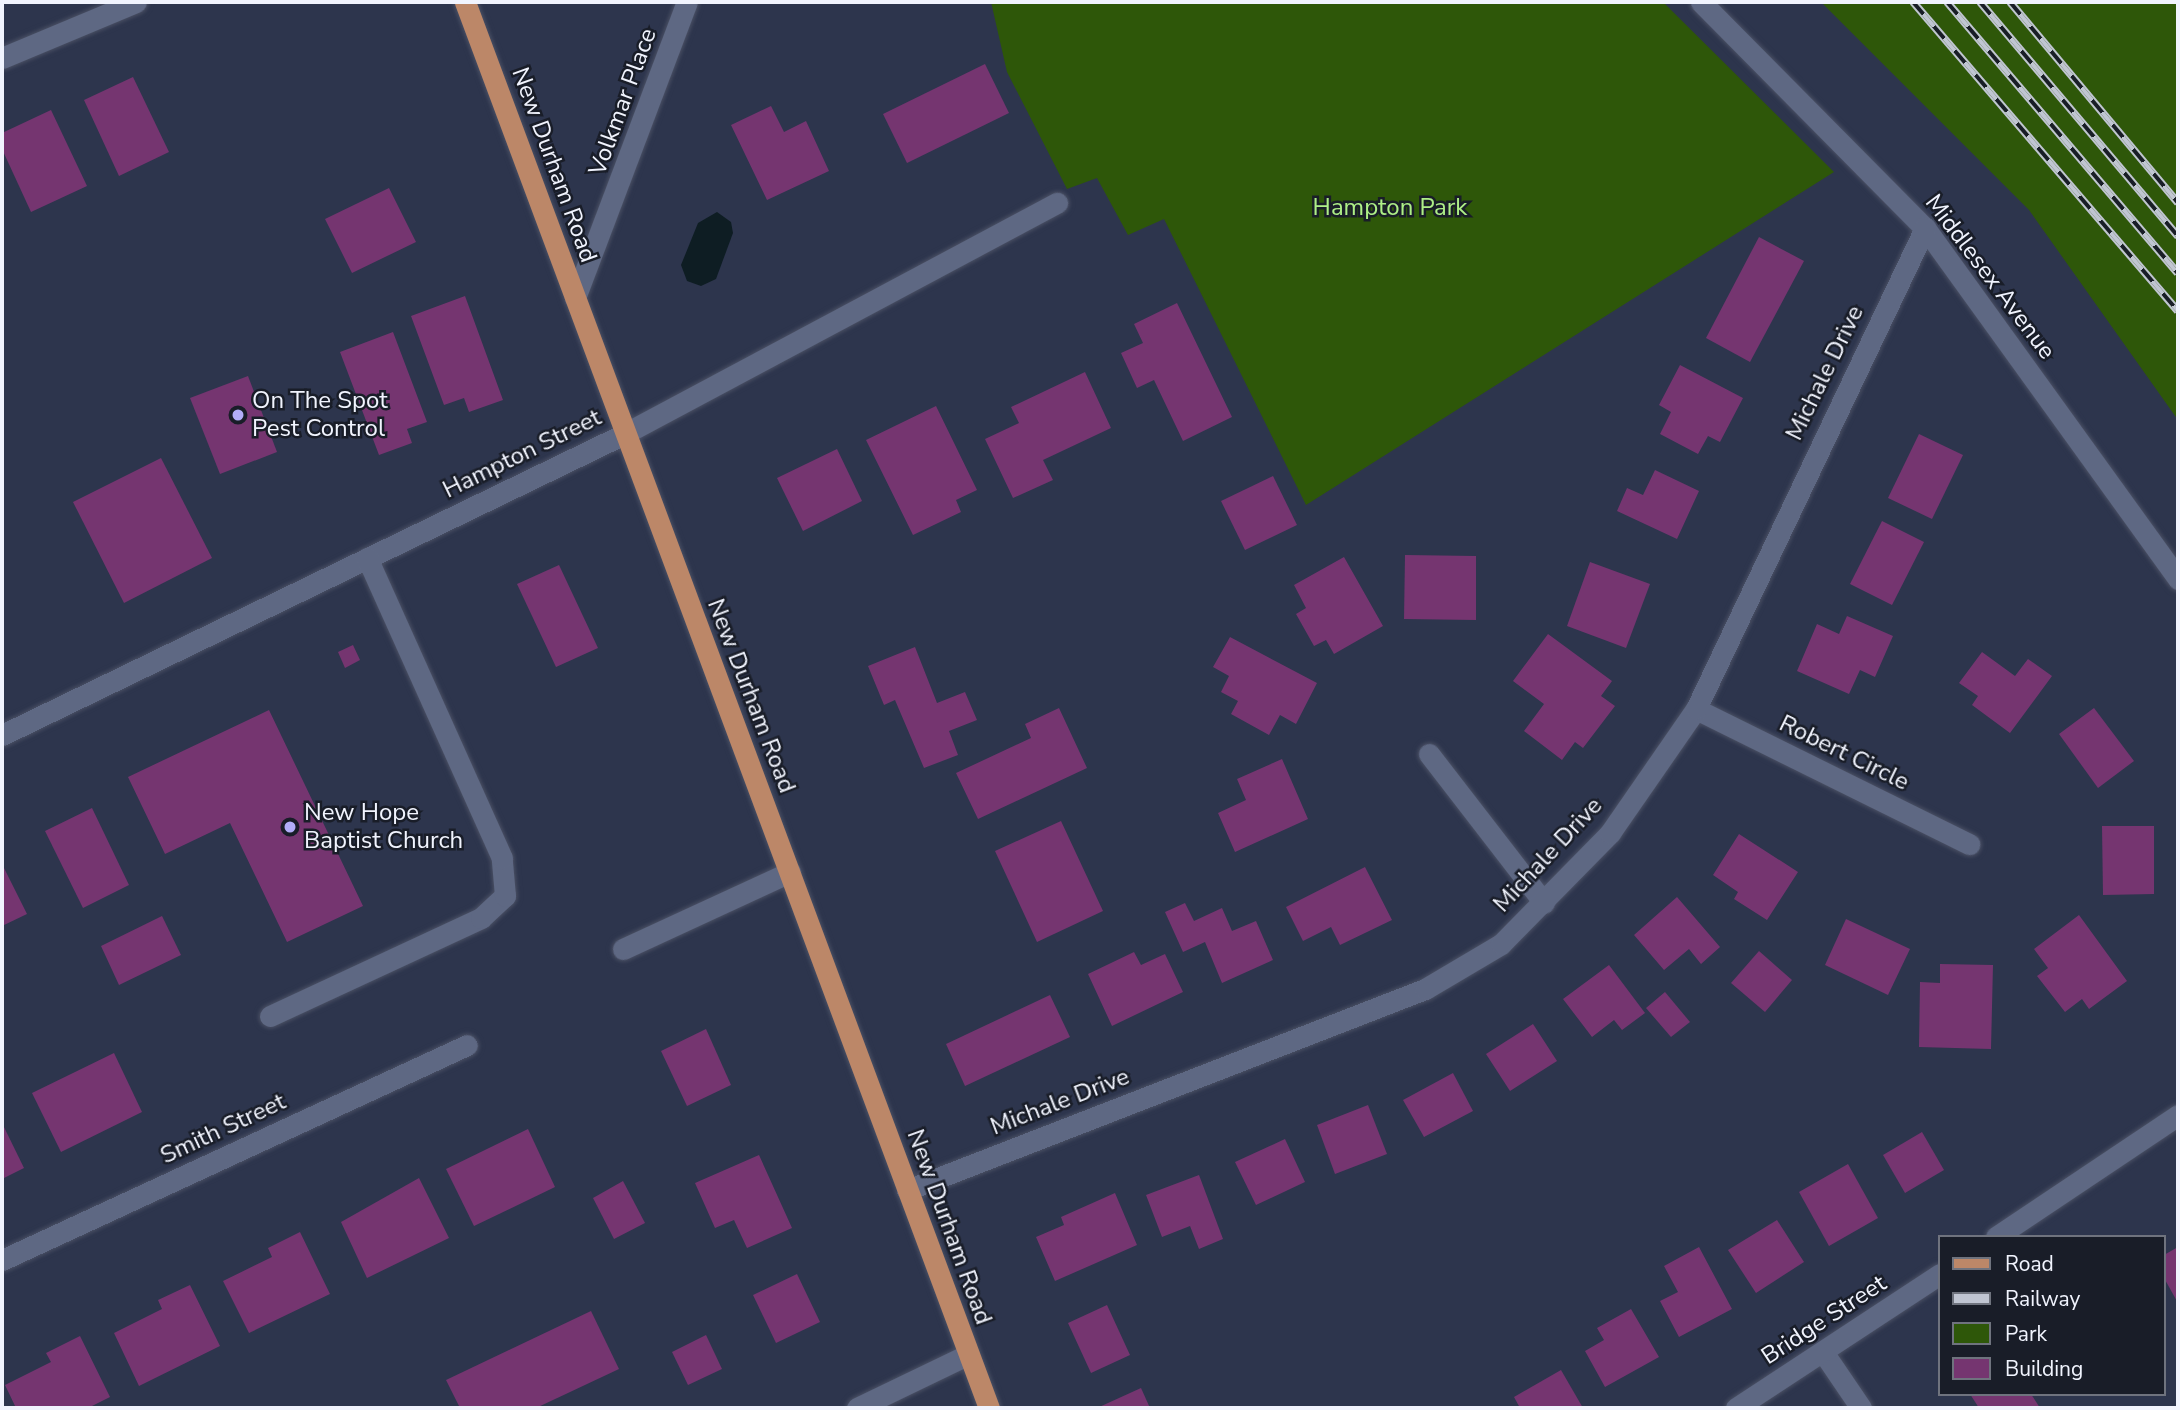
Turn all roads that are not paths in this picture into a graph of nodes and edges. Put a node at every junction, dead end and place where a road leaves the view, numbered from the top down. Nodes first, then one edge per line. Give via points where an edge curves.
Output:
1 (136, 2) edge
2 (465, 2) edge
3 (687, 2) edge
4 (1701, 2) edge
5 (2, 58) edge
6 (1057, 203) dead end
7 (1925, 228) junction
8 (575, 298) junction
9 (624, 433) junction
10 (367, 558) junction
11 (2178, 579) edge
12 (1696, 709) junction
13 (2, 735) edge
14 (1429, 754) dead end
15 (1969, 844) dead end
16 (790, 872) junction
17 (1544, 903) junction
18 (622, 949) dead end
19 (270, 1016) dead end
20 (467, 1045) dead end
21 (2178, 1115) edge
22 (907, 1189) junction
23 (1999, 1235) edge
24 (2, 1260) edge
25 (1938, 1275) edge
26 (1823, 1352) junction
27 (969, 1354) junction
28 (857, 1408) edge
29 (989, 1408) edge
30 (1736, 1408) edge
31 (1861, 1408) edge

1 - 5 street
2 - 8 main road, New Durham Road
3 - 8 street, Volkmar Place
4 - 7 street, Middlesex Avenue
6 - 9 street, Hampton Street
7 - 11 street, Middlesex Avenue
7 - 12 street, Michale Drive
8 - 9 main road, New Durham Road
9 - 10 street, Hampton Street
9 - 16 main road, New Durham Road
10 - 13 street, Hampton Street
10 - 19 street via 502,858 505,896 481,918
12 - 15 street, Robert Circle
12 - 17 street, Michale Drive via 1609,833
14 - 17 street
16 - 18 street
16 - 22 main road, New Durham Road
17 - 22 street, Michale Drive via 1501,944 1425,989
20 - 24 street, Smith Street
21 - 23 street
22 - 27 main road, New Durham Road
25 - 26 street, Bridge Street
26 - 30 street, Bridge Street
26 - 31 street
27 - 28 street
27 - 29 main road, New Durham Road

